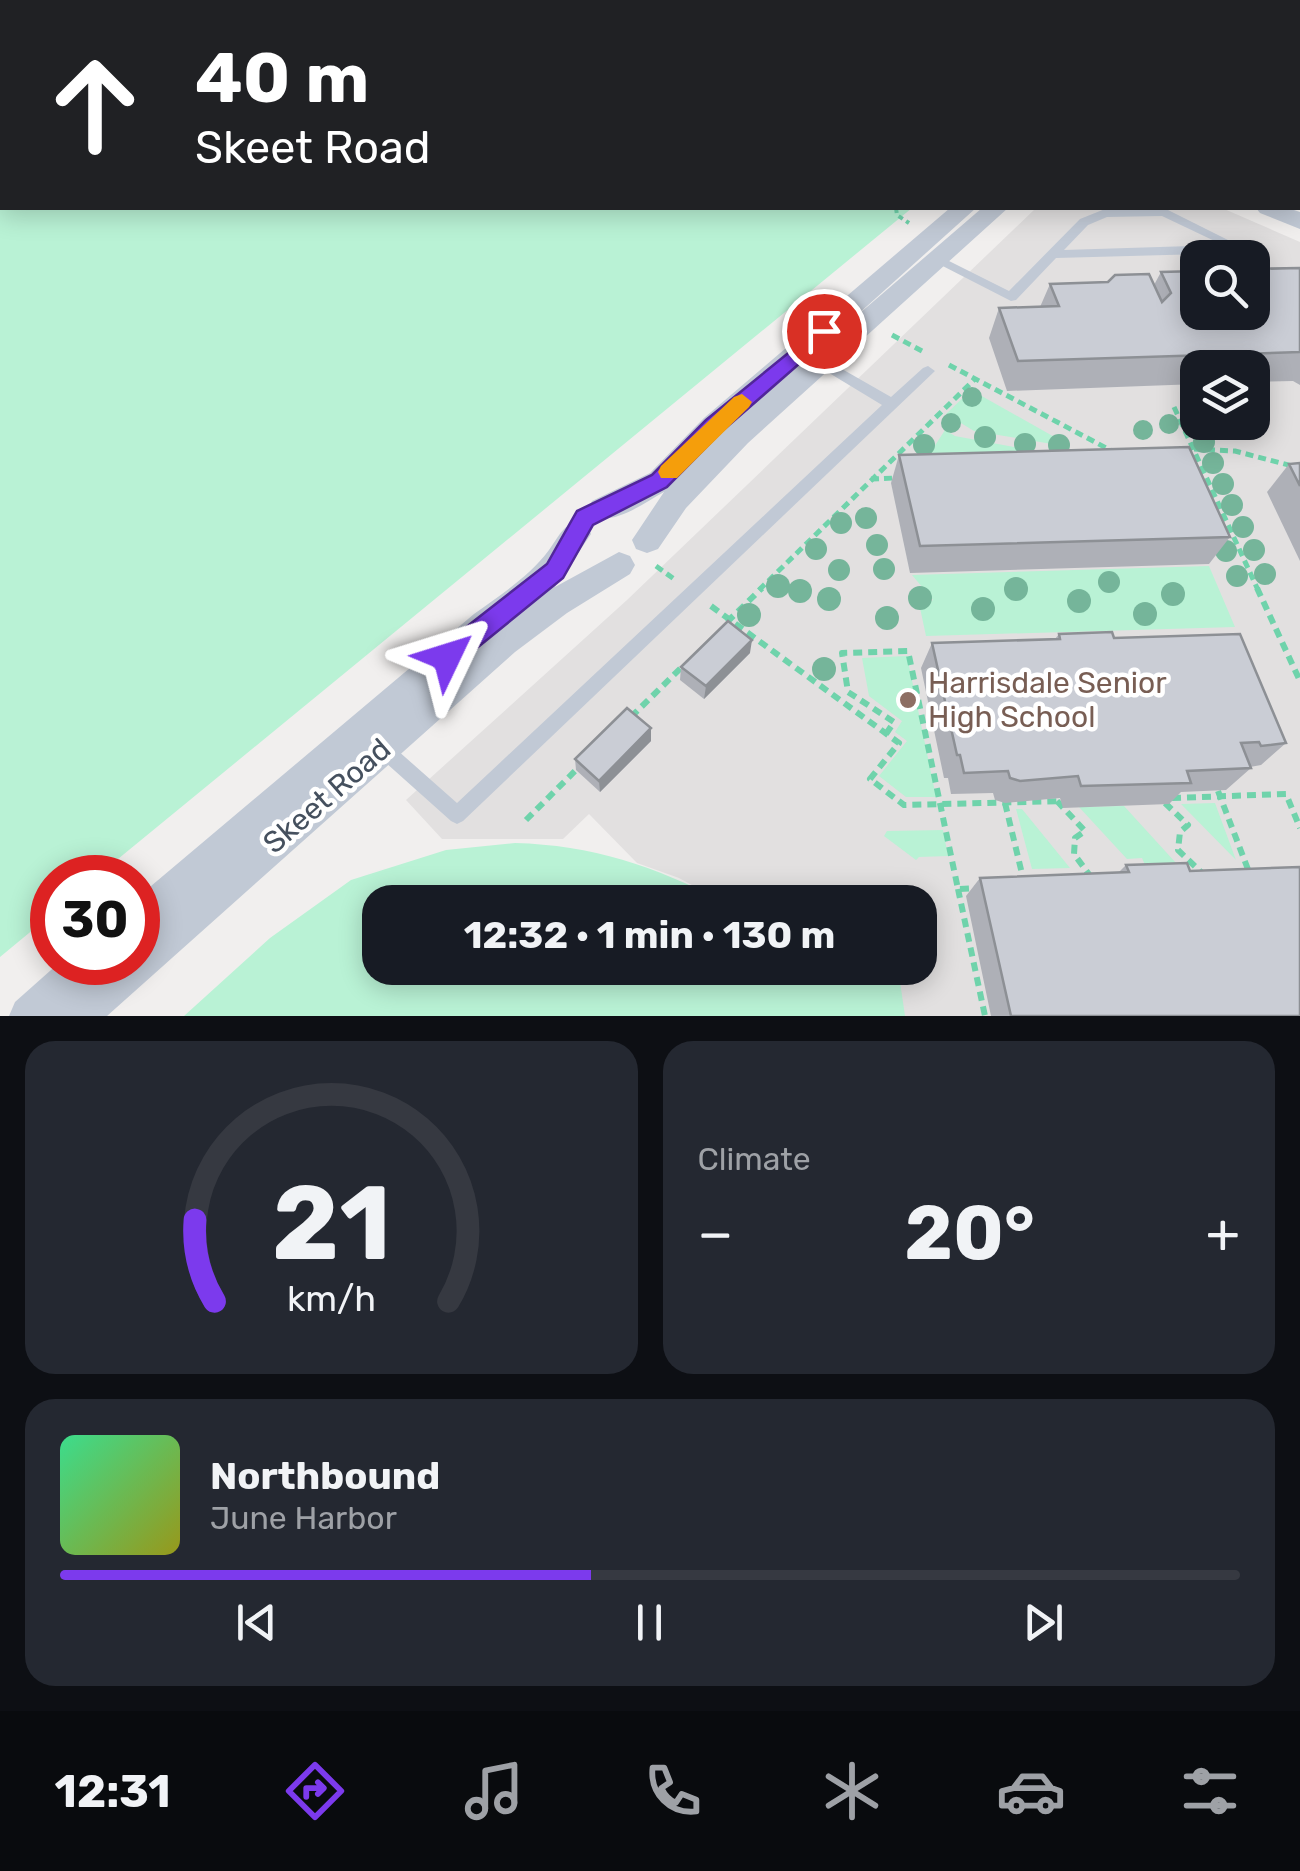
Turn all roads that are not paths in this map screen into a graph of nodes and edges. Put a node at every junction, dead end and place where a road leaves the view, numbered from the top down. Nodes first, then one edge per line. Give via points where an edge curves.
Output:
1 (962, 210) edge
2 (994, 210) edge
3 (1273, 210) edge
4 (1300, 221) edge
5 (1053, 254) junction
6 (937, 260) junction
7 (821, 362) junction
8 (928, 371) dead end
9 (892, 404) junction
10 (603, 509) junction
11 (576, 534) junction
12 (652, 553) junction
13 (618, 565) junction
14 (382, 748) junction
15 (160, 903) edge
16 (160, 942) edge
17 (64, 985) edge
18 (111, 985) edge
19 (28, 1016) edge
20 (76, 1016) edge

1 - 10 street via 660,481
2 - 6 street
3 - 4 street
5 - 5 lane via 1084,222 1106,213 1164,212 1240,249
5 - 6 lane via 1011,297
6 - 7 street
7 - 9 lane
7 - 12 street via 674,500
8 - 9 lane
9 - 14 lane via 458,815
10 - 11 street via 585,518
10 - 12 street via 635,514
11 - 13 street via 587,558
11 - 15 street, Skeet Road via 539,587 475,632
12 - 13 street
13 - 14 street, Skeet Road via 503,642
14 - 16 street, Skeet Road
17 - 19 street
18 - 20 street, Skeet Road

